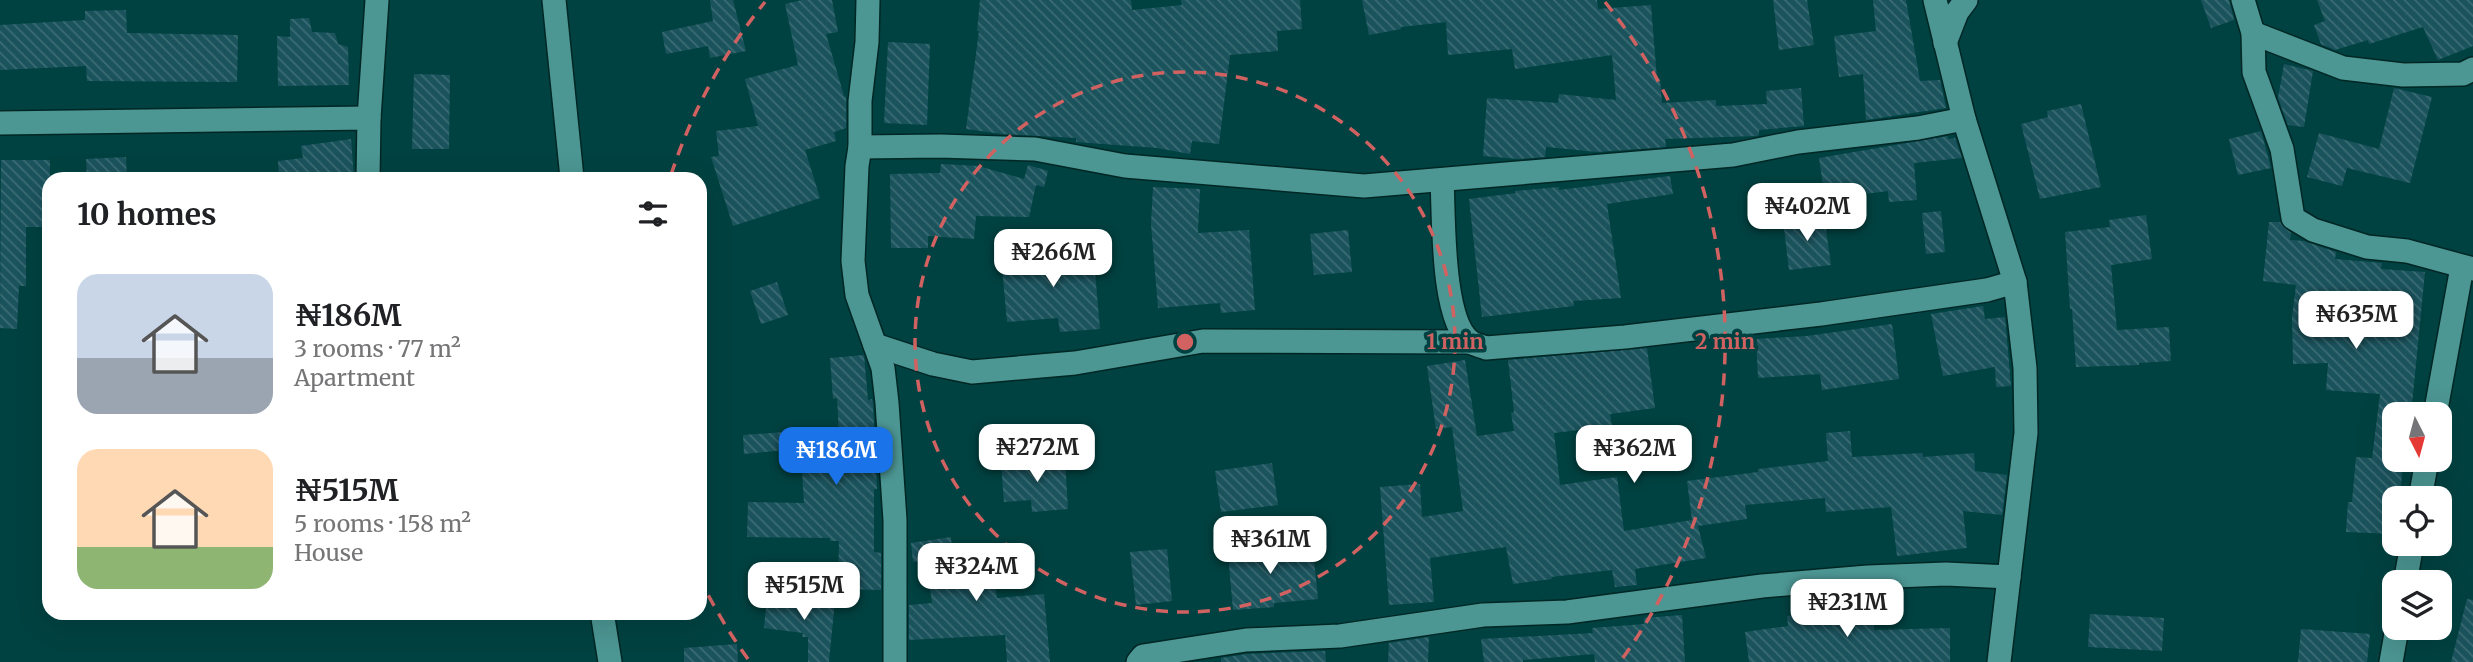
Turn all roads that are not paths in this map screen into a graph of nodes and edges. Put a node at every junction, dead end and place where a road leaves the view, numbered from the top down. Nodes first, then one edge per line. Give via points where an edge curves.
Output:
1 (377, 0) edge
2 (554, 0) edge
3 (868, 0) edge
4 (1935, 0) edge
5 (1966, 0) edge
6 (2243, 0) edge
7 (2253, 33) junction
8 (1945, 43) junction
9 (2473, 69) edge
10 (369, 118) junction
11 (1964, 119) junction
12 (0, 124) edge
13 (860, 147) junction
14 (368, 172) edge
15 (571, 172) edge
16 (1442, 180) junction
17 (2468, 268) edge
18 (2015, 282) junction
19 (1470, 342) junction
20 (875, 345) junction
21 (2438, 402) edge
22 (2009, 577) junction
23 (603, 620) edge
24 (2395, 640) edge
25 (610, 662) edge
26 (895, 662) edge
27 (1138, 662) edge
28 (1999, 662) edge
29 (2391, 662) edge

1 - 10 street
2 - 15 street
3 - 13 street
4 - 8 street
5 - 8 street
6 - 7 street
7 - 9 street via 2343,68 2403,75 2463,74
7 - 17 street via 2254,72 2283,149 2293,218 2314,230 2367,247 2407,251
8 - 11 street
10 - 12 street
10 - 14 street
11 - 16 street via 1733,155
11 - 18 street
13 - 16 street via 1035,149 1125,166 1364,186
13 - 20 street via 853,261 857,295
16 - 19 street via 1446,273 1456,324
17 - 21 street
18 - 19 street via 1821,314 1625,337 1504,348
18 - 22 street via 2025,368 2026,433
19 - 20 street via 1203,341 1075,363 972,372 933,365
20 - 26 street via 883,368 894,507
22 - 27 street via 1946,574 1762,586 1567,612 1483,615 1340,636 1246,639 1143,656
22 - 28 street
23 - 25 street
24 - 29 street

